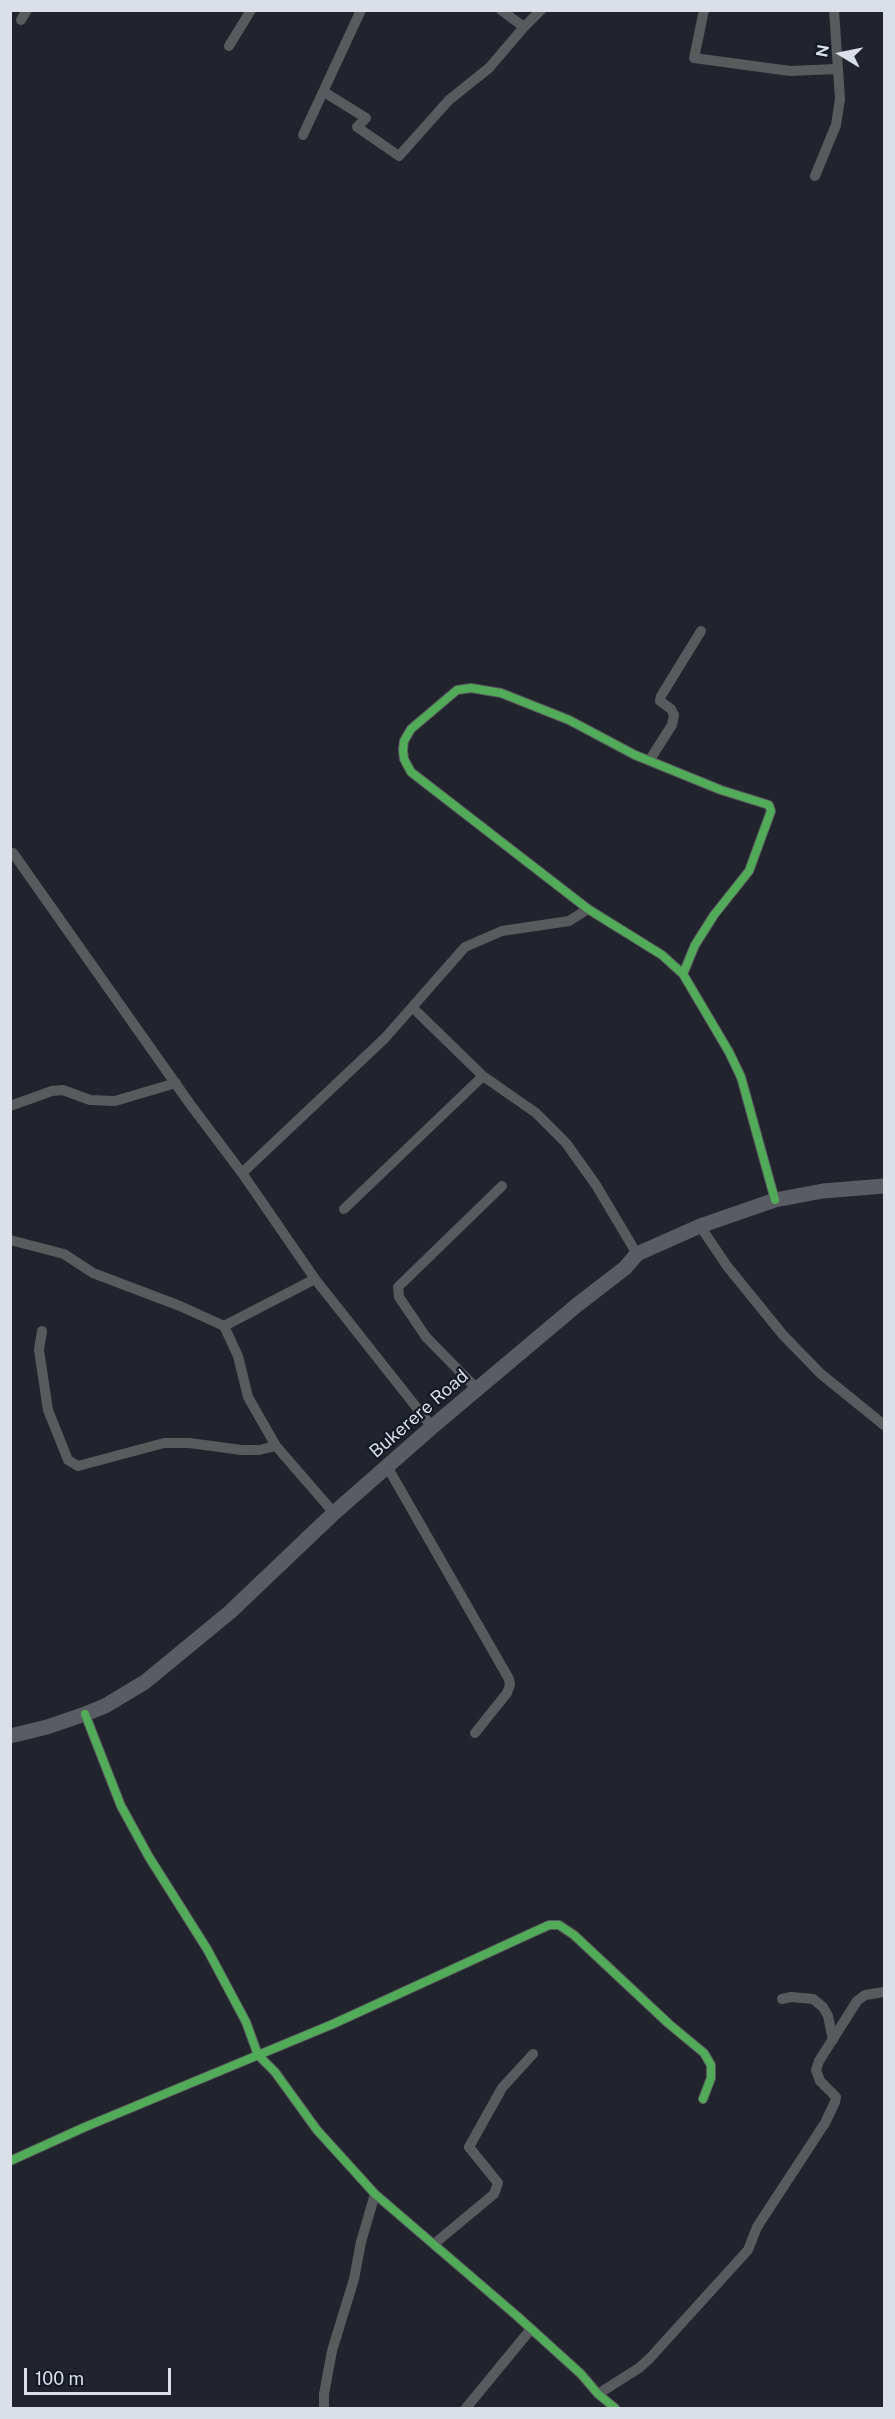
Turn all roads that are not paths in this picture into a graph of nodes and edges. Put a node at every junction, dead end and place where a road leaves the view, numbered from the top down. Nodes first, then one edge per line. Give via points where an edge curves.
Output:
1 (251, 10) edge
2 (361, 10) edge
3 (501, 10) edge
4 (541, 10) edge
5 (704, 10) edge
6 (834, 10) edge
7 (524, 27) junction
8 (230, 46) dead end
9 (837, 69) junction
10 (324, 92) junction
11 (303, 135) dead end
12 (815, 176) dead end
13 (701, 631) dead end
14 (649, 760) junction
15 (13, 853) dead end
16 (588, 909) junction
17 (683, 974) junction
18 (412, 1007) junction
19 (483, 1076) junction
20 (176, 1083) junction
21 (10, 1106) edge
22 (242, 1173) junction
23 (502, 1186) dead end
24 (885, 1186) edge
25 (776, 1200) junction
26 (344, 1209) dead end
27 (700, 1226) junction
28 (10, 1240) edge
29 (637, 1254) junction
30 (315, 1279) junction
31 (224, 1326) junction
32 (42, 1331) dead end
33 (478, 1390) junction
34 (885, 1425) edge
35 (432, 1427) junction
36 (276, 1446) junction
37 (388, 1468) junction
38 (334, 1513) junction
39 (84, 1714) junction
40 (476, 1733) dead end
41 (10, 1736) edge
42 (885, 1992) edge
43 (782, 1999) dead end
44 (833, 2040) junction
45 (533, 2054) dead end
46 (258, 2055) junction
47 (703, 2099) dead end
48 (10, 2161) edge
49 (375, 2194) junction
50 (434, 2244) junction
51 (531, 2329) junction
52 (598, 2394) junction
53 (324, 2409) edge
54 (466, 2409) edge
55 (615, 2409) edge

1 - 8 street
2 - 10 street
3 - 7 street
4 - 7 street
5 - 9 street via 694,58 790,71
6 - 9 street
7 - 10 street via 489,68 449,100 399,156 357,127 366,118
9 - 12 street via 840,99 836,125
10 - 11 street
13 - 14 street via 661,696 660,701 674,715
14 - 16 street via 516,698 471,688 457,690 447,697 411,729 404,741 404,759 411,772
14 - 17 street via 771,808 748,871 694,945
15 - 20 street
16 - 17 street via 662,954
16 - 18 street via 569,921 502,931 465,946
17 - 25 street via 741,1077
18 - 19 street
18 - 22 street via 386,1038
19 - 26 street
19 - 29 street via 536,1113 566,1143 602,1193
20 - 21 street via 115,1101 90,1100 63,1090
20 - 22 street
22 - 30 street
23 - 33 street via 398,1287 399,1297 426,1337
24 - 25 main road, Bukerere Road
25 - 27 main road, Bukerere Road
27 - 29 main road, Bukerere Road
27 - 34 street via 783,1335 821,1374
28 - 31 street via 64,1254 93,1273
29 - 33 main road, Bukerere Road
30 - 31 street
30 - 35 street
31 - 36 street via 238,1356 248,1397
32 - 36 street via 39,1350 48,1410 68,1460 78,1467 164,1443 242,1450
33 - 35 main road, Bukerere Road
35 - 37 main road, Bukerere Road
36 - 38 street
37 - 38 main road, Bukerere Road
37 - 40 street via 509,1679 507,1693
38 - 39 main road, Bukerere Road via 170,1662 145,1682
39 - 41 main road, Bukerere Road
39 - 46 street via 122,1806 149,1857 207,1948 246,2022
42 - 44 street via 865,1995 857,2001
43 - 44 street via 813,1999 823,2007
44 - 52 street via 816,2070 819,2081 836,2097 836,2102 757,2227 748,2250 650,2358
45 - 50 street via 502,2088 469,2147 498,2182 494,2194
46 - 47 street via 541,1928 559,1925 704,2053 711,2065 711,2078
46 - 48 street
46 - 49 street via 276,2072 317,2130
49 - 50 street
49 - 53 street via 332,2351
50 - 51 street
51 - 52 street
51 - 54 street
52 - 55 street

